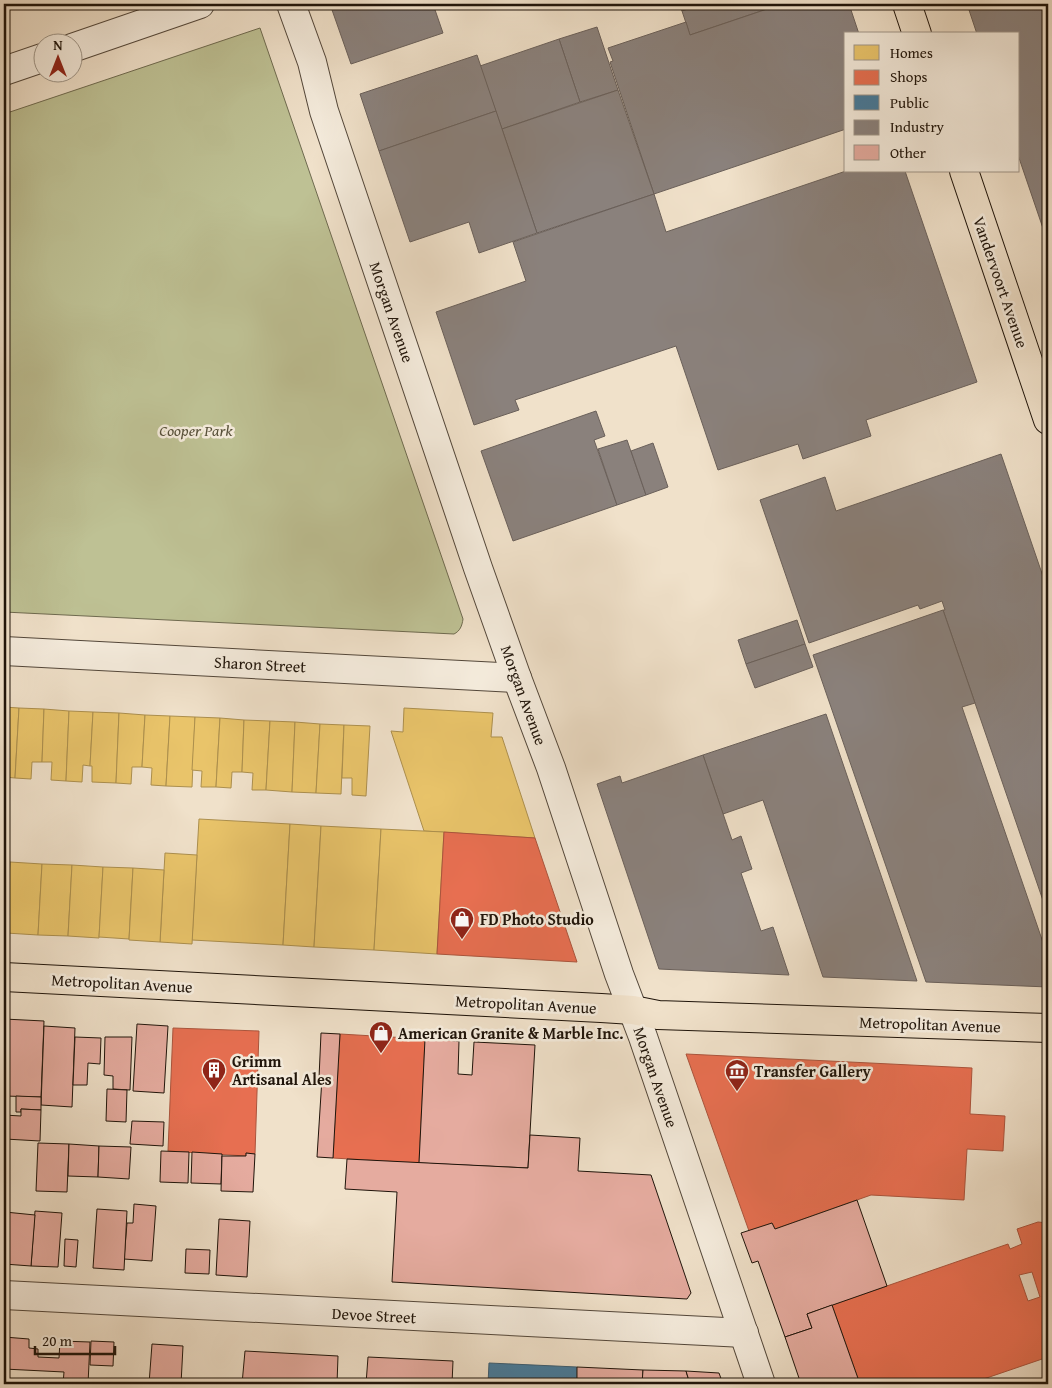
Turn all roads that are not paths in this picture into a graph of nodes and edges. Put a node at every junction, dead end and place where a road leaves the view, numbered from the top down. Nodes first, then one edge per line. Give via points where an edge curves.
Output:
1 (200, 4) edge
2 (292, 4) edge
3 (907, 4) edge
4 (916, 32) edge
5 (82, 45) edge
6 (32, 62) edge
7 (4, 72) edge
8 (964, 172) edge
9 (1048, 420) edge
10 (4, 651) edge
11 (517, 678) junction
12 (4, 977) edge
13 (632, 1010) junction
14 (1048, 1028) edge
15 (4, 1295) edge
16 (744, 1334) junction
17 (761, 1384) edge

1 - 5 street
2 - 11 street, Morgan Avenue via 312,62 327,121
3 - 4 main road
6 - 7 street
8 - 9 main road, Vandervoort Avenue
10 - 11 street, Sharon Street
11 - 13 street, Morgan Avenue via 551,768
12 - 13 main road, Metropolitan Avenue
13 - 14 main road, Metropolitan Avenue via 658,1015
13 - 16 street, Morgan Avenue
15 - 16 street, Devoe Street
16 - 17 street, Morgan Avenue

